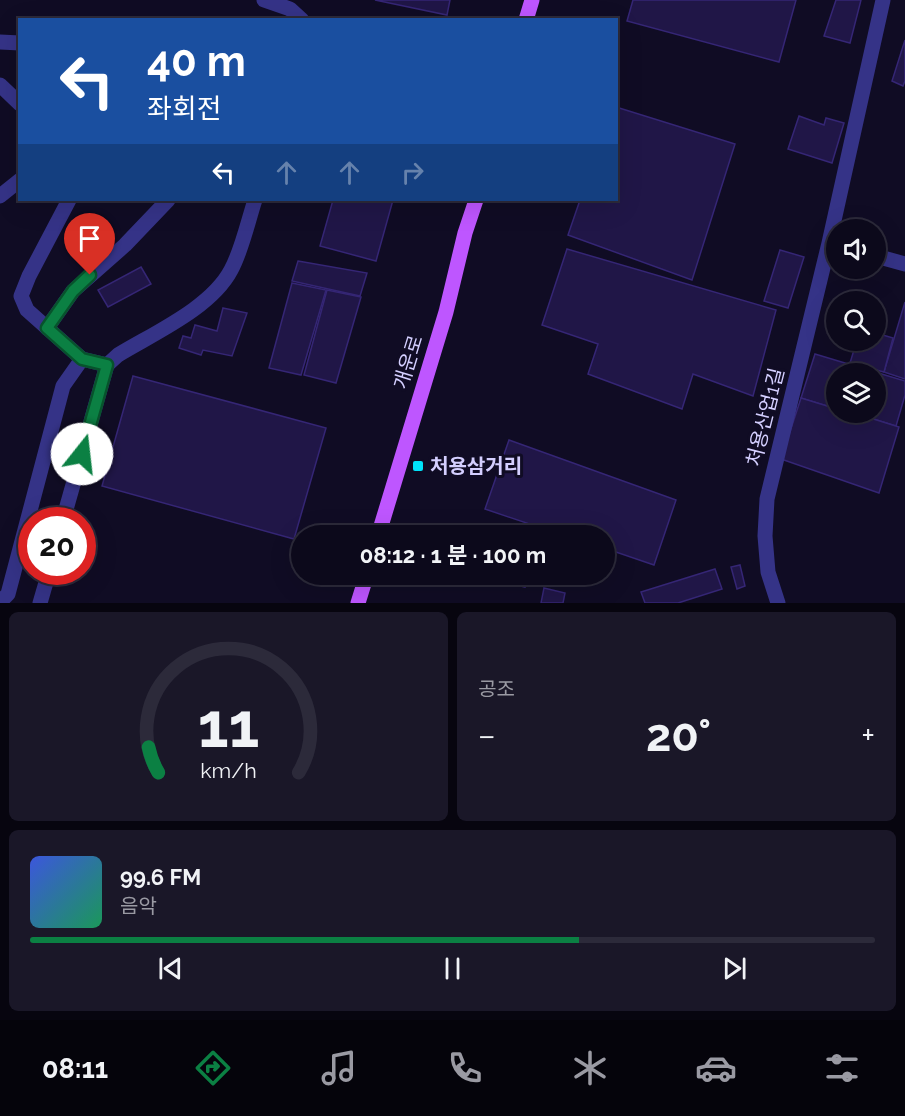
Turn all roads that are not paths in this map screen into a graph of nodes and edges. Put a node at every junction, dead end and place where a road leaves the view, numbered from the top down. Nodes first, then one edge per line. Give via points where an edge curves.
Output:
1 (264, 0) edge
2 (532, 0) edge
3 (883, 0) edge
4 (300, 18) edge
5 (527, 18) edge
6 (0, 42) edge
7 (18, 43) edge
8 (0, 85) edge
9 (18, 102) edge
10 (18, 182) edge
11 (0, 196) edge
12 (68, 201) edge
13 (167, 201) edge
14 (255, 201) edge
15 (476, 201) edge
16 (838, 219) edge
17 (886, 259) edge
18 (905, 264) edge
19 (826, 271) edge
20 (47, 328) junction
21 (82, 359) junction
22 (107, 365) junction
23 (67, 507) edge
24 (381, 525) edge
25 (45, 585) edge
26 (364, 585) edge
27 (0, 602) edge
28 (40, 603) edge
29 (358, 603) edge
30 (778, 603) edge

1 - 4 street via 290,9
2 - 5 main road
3 - 16 street, 처용산업1길
6 - 7 street
8 - 9 street
10 - 11 street
12 - 20 street via 21,296 27,310
13 - 20 street via 73,291
14 - 22 street via 232,268 219,289
15 - 24 main road, 개운로
17 - 18 street
19 - 30 street, 처용산업1길 via 767,499 768,572
20 - 21 street
21 - 22 street
21 - 27 street via 63,386 8,594
22 - 23 street
25 - 28 street
26 - 29 main road

